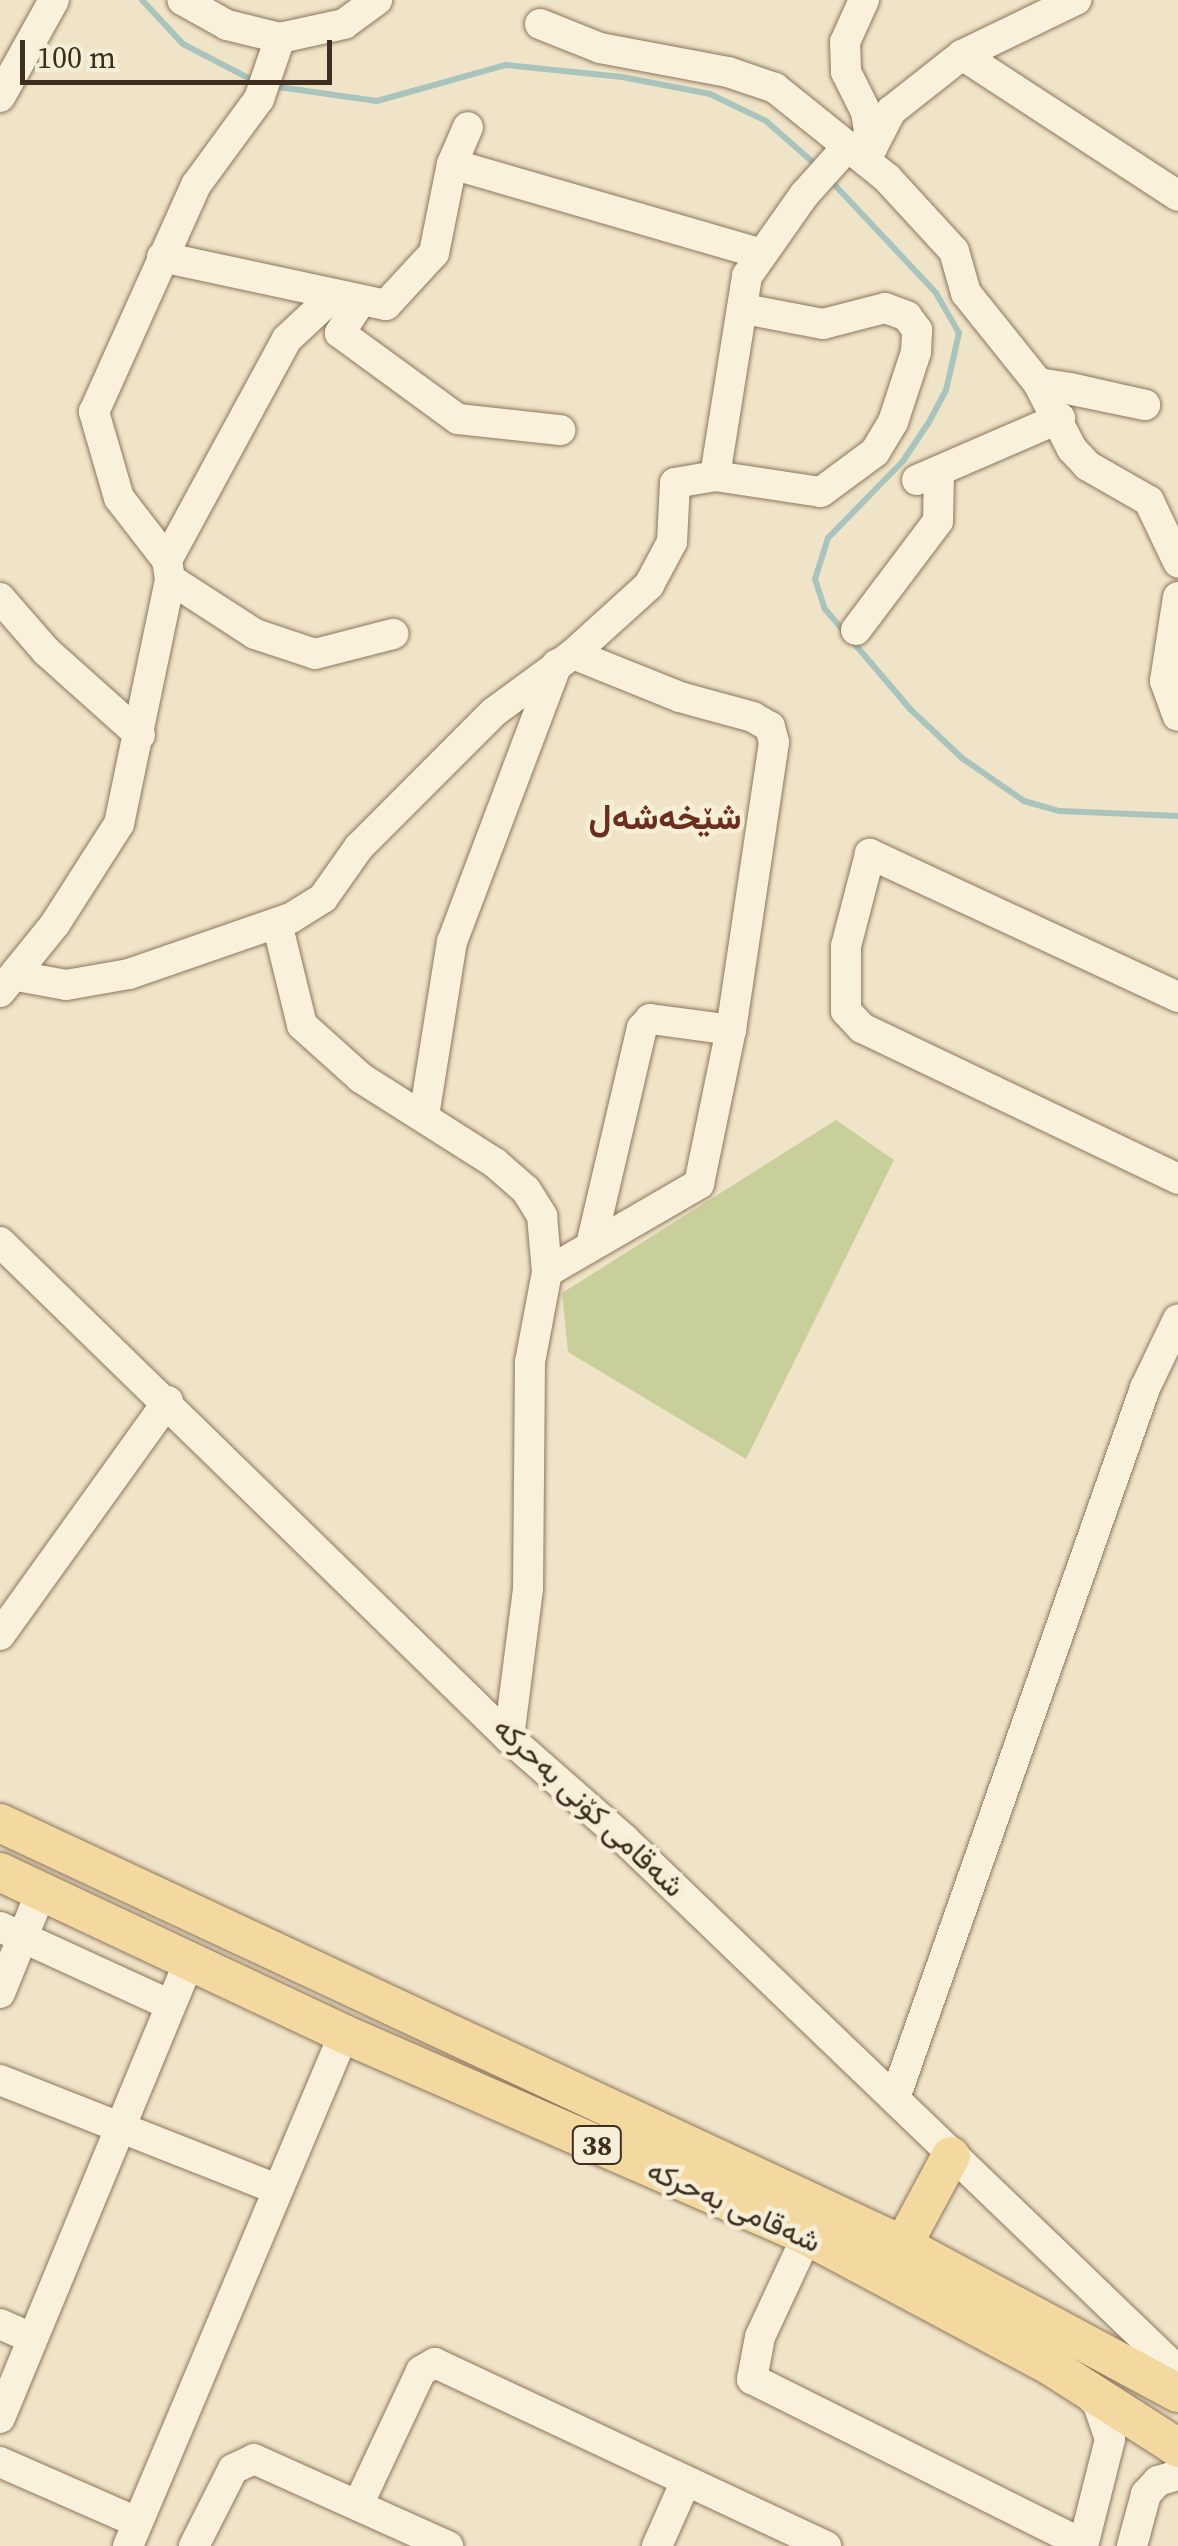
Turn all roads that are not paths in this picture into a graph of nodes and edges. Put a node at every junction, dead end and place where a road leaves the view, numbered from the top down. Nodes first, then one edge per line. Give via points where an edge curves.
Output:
1 (54, 0) edge
2 (182, 0) edge
3 (377, 0) edge
4 (864, 0) edge
5 (1076, 0) edge
6 (540, 24) dead end
7 (280, 38) junction
8 (962, 56) junction
9 (0, 97) edge
10 (468, 127) dead end
11 (850, 153) junction
12 (452, 164) junction
13 (1178, 196) edge
14 (761, 254) junction
15 (162, 257) junction
16 (346, 299) junction
17 (744, 309) junction
18 (1060, 418) junction
19 (560, 430) dead end
20 (715, 476) junction
21 (1178, 562) edge
22 (168, 569) junction
23 (1178, 597) edge
24 (0, 598) edge
25 (856, 630) dead end
26 (394, 634) dead end
27 (565, 659) junction
28 (1178, 716) edge
29 (140, 736) junction
30 (277, 923) junction
31 (9, 984) edge
32 (1178, 997) edge
33 (731, 1030) junction
34 (424, 1116) junction
35 (1178, 1179) edge
36 (0, 1242) edge
37 (592, 1245) junction
38 (547, 1272) junction
39 (1178, 1319) edge
40 (168, 1401) junction
41 (0, 1635) edge
42 (509, 1738) junction
43 (0, 1823) edge
44 (0, 1872) edge
45 (41, 1892) junction
46 (11, 1932) edge
47 (189, 1961) junction
48 (0, 1994) edge
49 (170, 2005) junction
50 (344, 2034) junction
51 (0, 2080) edge
52 (895, 2098) junction
53 (120, 2129) junction
54 (951, 2156) junction
55 (277, 2189) junction
56 (807, 2236) junction
57 (903, 2245) junction
58 (0, 2324) edge
59 (32, 2338) junction
60 (1178, 2372) edge
61 (1076, 2381) junction
62 (1178, 2393) edge
63 (0, 2418) edge
64 (1178, 2448) edge
65 (0, 2462) edge
66 (1178, 2475) edge
67 (686, 2480) junction
68 (358, 2505) junction
69 (132, 2534) edge
70 (1083, 2545) edge
71 (194, 2546) edge
72 (448, 2546) edge
73 (657, 2546) edge
74 (826, 2546) edge
75 (1132, 2546) edge

1 - 9 street
2 - 7 street via 227,26
3 - 7 street via 344,24
4 - 11 street via 845,42 846,72 866,112
5 - 8 street
6 - 11 street via 600,48 776,88
7 - 15 street via 264,85 196,185
8 - 11 street via 890,111
8 - 13 street
10 - 12 street
11 - 14 street via 804,195
11 - 18 street via 887,178 954,251 966,293
12 - 14 street
12 - 16 street via 434,253 386,306
14 - 17 street via 747,276
15 - 16 street
15 - 22 street via 94,412 119,498
16 - 19 street via 340,333 458,419
16 - 22 street via 287,339
17 - 20 street
17 - 20 street via 823,324 885,308 907,316 917,330 916,352 893,422 875,452 834,485 821,492
18 - 21 street via 1088,466 1159,513
18 - 25 street via 928,476 938,521
20 - 27 street via 675,482 672,542 648,585
22 - 26 street via 283,646 315,654
22 - 29 street
23 - 28 street via 1165,680
24 - 29 street via 46,651
27 - 30 street via 494,712 435,770 359,847 323,898
27 - 33 street via 770,727 774,742
27 - 34 street via 452,942
29 - 31 street via 118,824
30 - 31 street via 130,974 66,985
30 - 34 street via 302,1026 361,1078
32 - 35 street via 870,854 846,946 846,1011 862,1028
33 - 37 street via 699,1184
33 - 37 street via 650,1018 642,1028
34 - 38 street via 526,1190 542,1216
36 - 40 street, شەقامی کۆنی بەحرکە
37 - 38 street
38 - 42 street via 530,1362 528,1590
39 - 52 street via 1144,1388
40 - 41 street
40 - 42 street, شەقامی کۆنی بەحرکە
42 - 52 street, شەقامی کۆنی بەحرکە
43 - 57 main road, شەقامی بەحرکە / 38
44 - 45 main road, شەقامی بەحرکە / 38
45 - 46 street
45 - 47 main road, شەقامی بەحرکە / 38
46 - 48 street
46 - 49 street
47 - 49 street
47 - 50 main road, شەقامی بەحرکە / 38
49 - 53 street
50 - 55 street
50 - 56 main road, شەقامی بەحرکە / 38
51 - 53 street
52 - 54 street, شەقامی کۆنی بەحرکە
53 - 55 street
53 - 59 street
54 - 57 main road
54 - 60 street, شەقامی کۆنی بەحرکە
55 - 69 street
56 - 61 main road, شەقامی بەحرکە / 38
56 - 70 street via 760,2337 752,2378
57 - 62 main road, شەقامی بەحرکە / 38
58 - 59 street
59 - 63 street
61 - 64 main road, شەقامی بەحرکە / 38
61 - 70 street via 1098,2404 1110,2439
65 - 69 street
66 - 75 street via 1158,2481 1146,2494
67 - 68 street via 428,2363
67 - 73 street
67 - 74 street
68 - 71 street via 254,2459 240,2461
68 - 72 street

